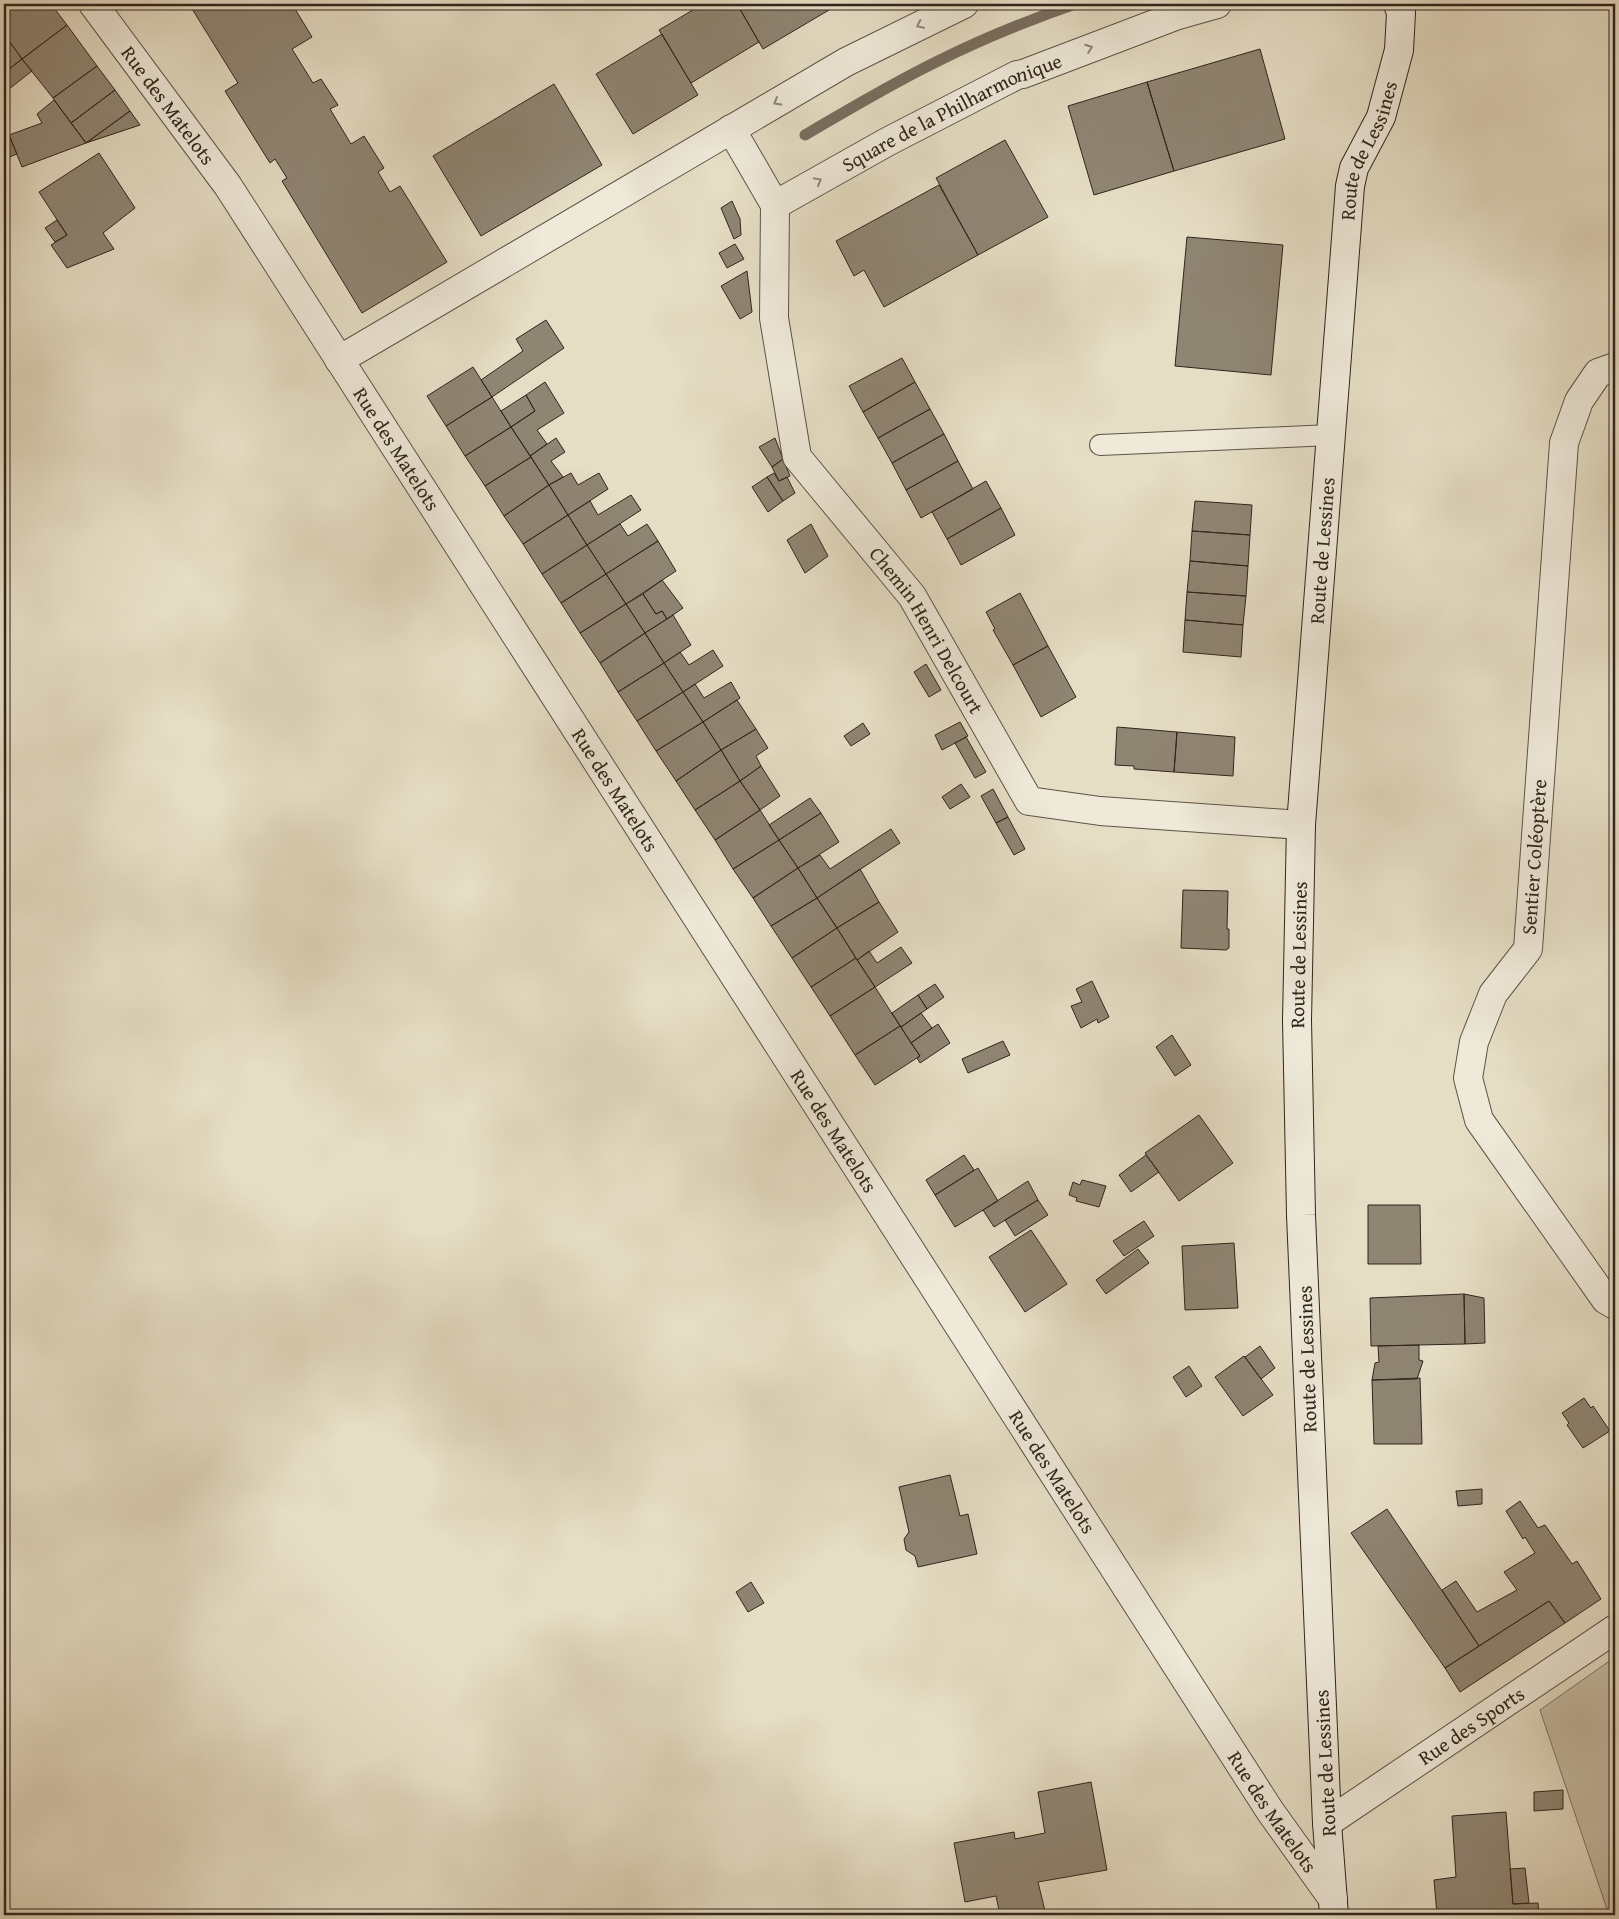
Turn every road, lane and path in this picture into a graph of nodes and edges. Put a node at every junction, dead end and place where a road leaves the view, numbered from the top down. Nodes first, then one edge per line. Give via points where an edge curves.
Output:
1 (93, 4) edge
2 (964, 4) edge
3 (1217, 4) edge
4 (1398, 4) edge
5 (731, 129) junction
6 (775, 205) junction
7 (339, 360) junction
8 (1615, 367) edge
9 (1331, 435) junction
10 (1100, 445) dead end
11 (1301, 825) junction
12 (1615, 1305) edge
13 (1615, 1629) edge
14 (1327, 1823) junction
15 (1334, 1907) edge

1 - 7 street, Rue des Matelots via 228,186
2 -> 5 street via 846,62
6 -> 3 street, Square de la Philharmonique via 1017,75 1178,15
4 - 9 street, Route de Lessines via 1401,13 1399,50 1380,117 1354,168 1350,186
5 - 6 street
5 - 7 street
6 - 11 street, Chemin Henri Delcourt via 774,318 797,457 912,596 1029,801 1100,812
7 - 15 street, Rue des Matelots
8 - 12 street, Sentier Coléoptère via 1598,373 1579,401 1564,443 1528,949 1492,994 1474,1042 1468,1078 1479,1120 1606,1300
9 - 10 lane
9 - 11 street, Route de Lessines
11 - 14 street, Route de Lessines via 1297,1020 1301,1215
13 - 14 street, Rue des Sports
14 - 15 street, Route de Lessines

